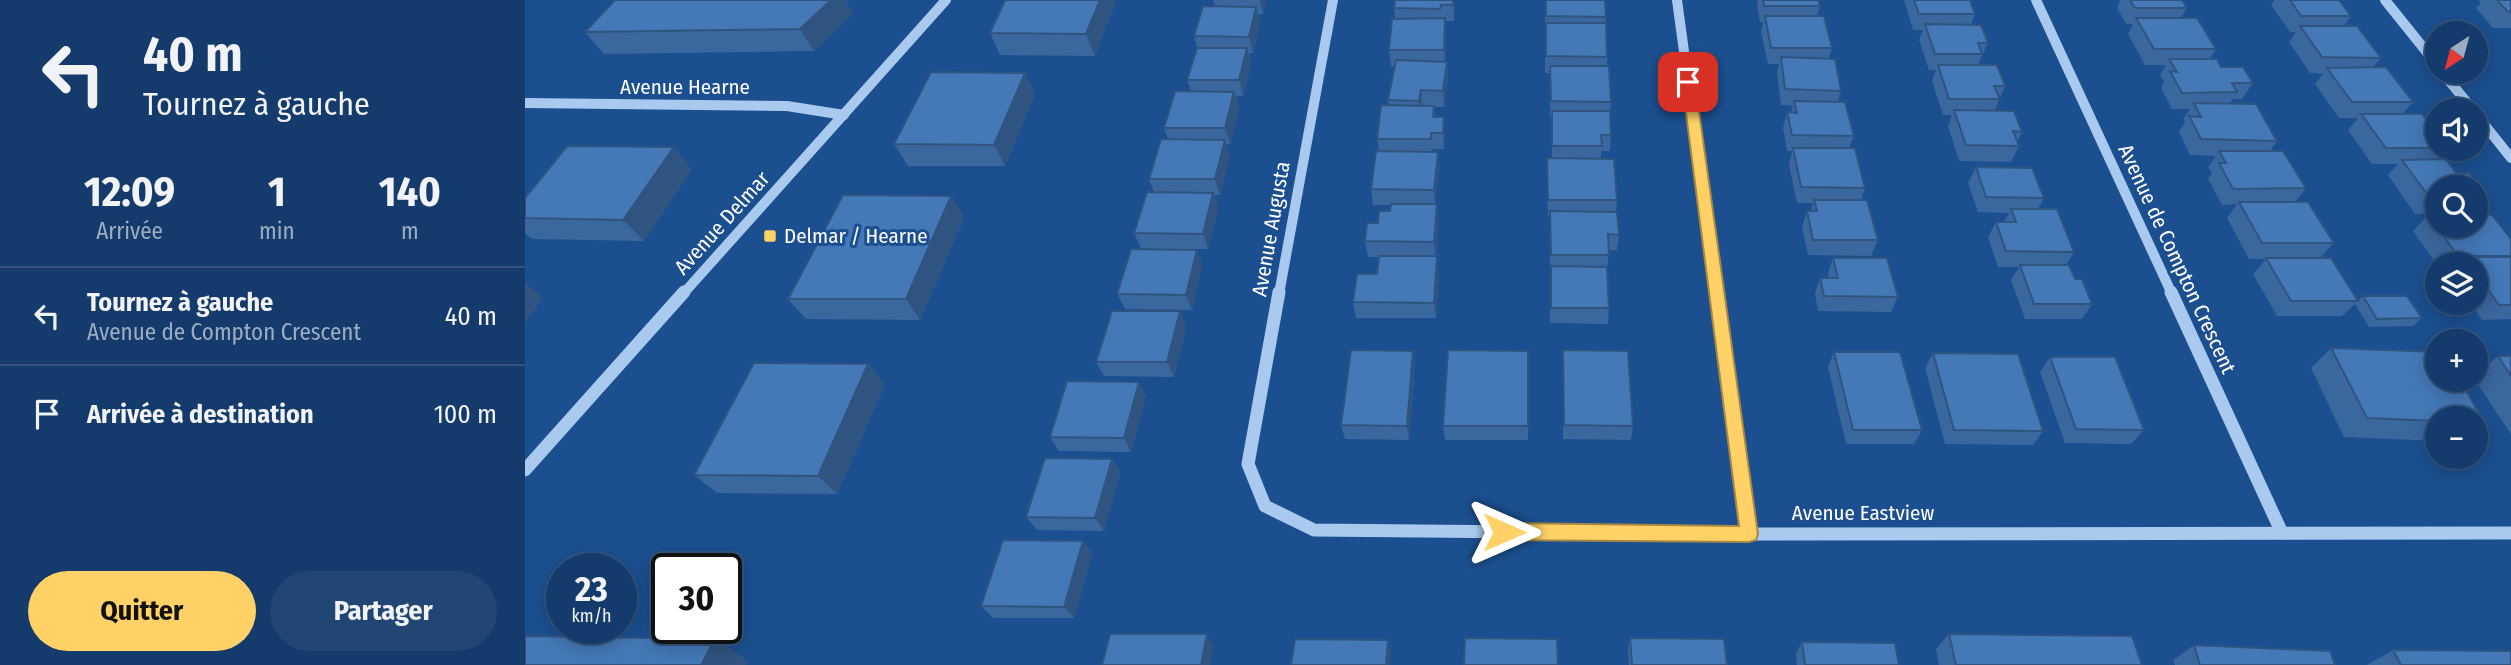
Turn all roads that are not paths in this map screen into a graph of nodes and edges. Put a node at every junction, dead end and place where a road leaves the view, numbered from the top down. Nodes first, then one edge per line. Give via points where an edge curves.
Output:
1 (946, 0) edge
2 (1332, 0) edge
3 (1677, 0) edge
4 (2036, 0) edge
5 (2385, 0) edge
6 (2425, 50) edge
7 (2452, 84) edge
8 (2463, 98) edge
9 (525, 103) edge
10 (844, 115) junction
11 (2488, 129) edge
12 (2511, 158) edge
13 (1248, 464) joint
14 (525, 470) edge
15 (2283, 533) junction
16 (2511, 533) edge
17 (1749, 534) junction

1 - 10 street, Avenue Delmar
2 - 13 street, Avenue Augusta
3 - 17 street
4 - 15 street, Avenue de Compton Crescent
5 - 6 street
7 - 8 street
9 - 10 street, Avenue Hearne via 787,106
10 - 14 street, Avenue Delmar
11 - 12 street
13 - 17 street, Avenue Eastview via 1265,506 1314,530
15 - 16 street, Avenue Eastview
15 - 17 street, Avenue Eastview

